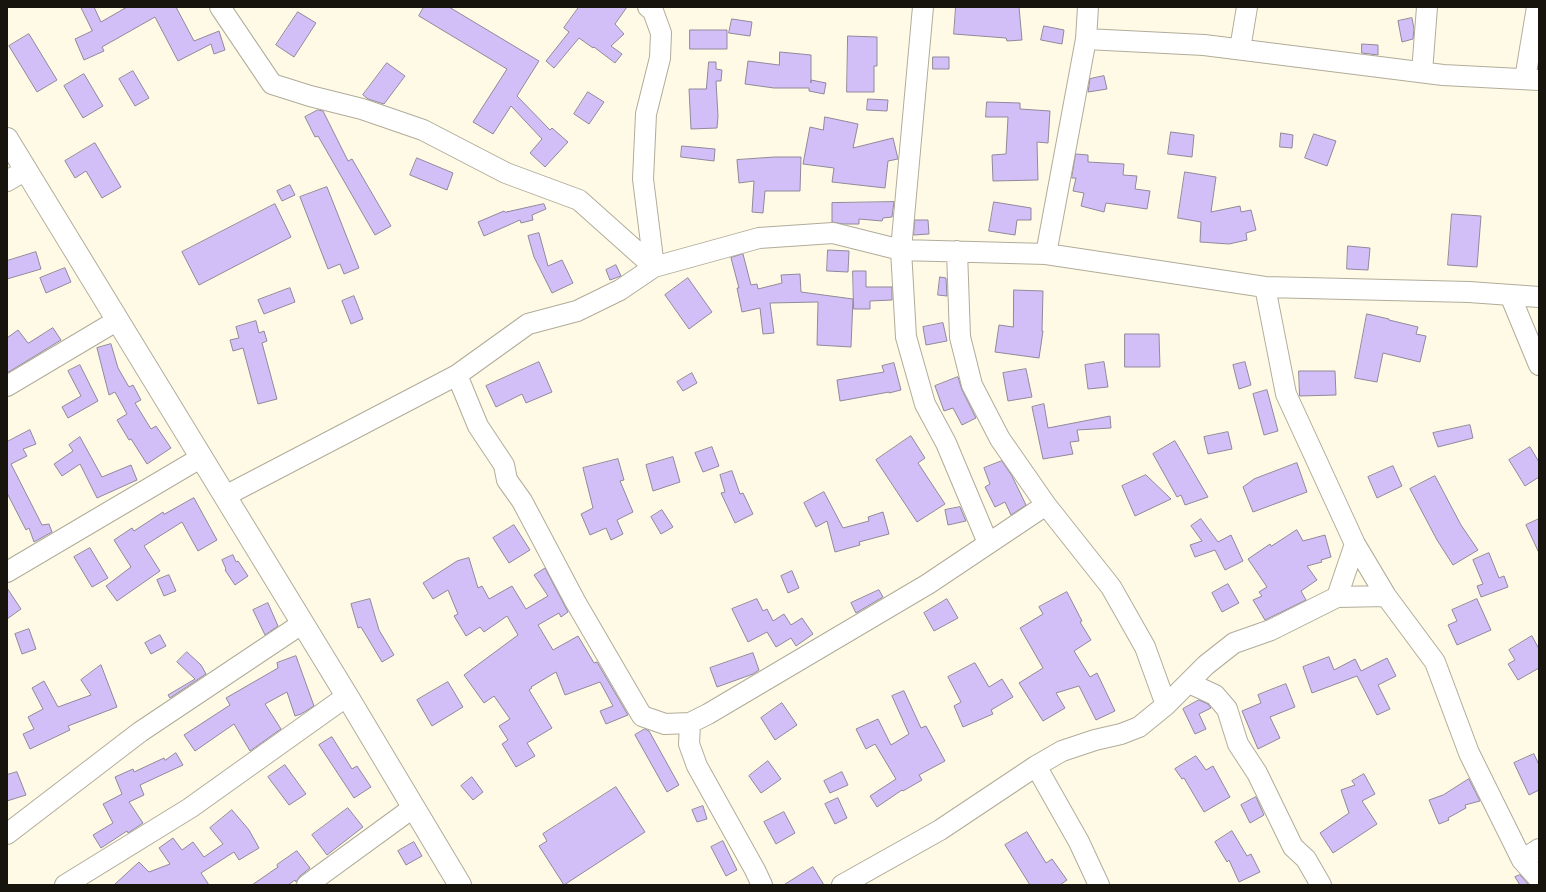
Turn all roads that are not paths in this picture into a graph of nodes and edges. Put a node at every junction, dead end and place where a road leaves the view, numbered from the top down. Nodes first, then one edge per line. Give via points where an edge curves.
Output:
1 (220, 7) edge
2 (648, 7) edge
3 (923, 7) edge
4 (1088, 7) edge
5 (1247, 7) edge
6 (1427, 7) edge
7 (1537, 7) edge
8 (1086, 39) junction
9 (1240, 49) junction
10 (1422, 72) junction
11 (1532, 80) edge
12 (7, 138) edge
13 (26, 170) junction
14 (7, 181) edge
15 (901, 250) junction
16 (957, 251) junction
17 (1046, 254) junction
18 (654, 267) junction
19 (1265, 288) junction
20 (1510, 295) junction
21 (1539, 297) edge
22 (118, 320) junction
23 (1539, 365) edge
24 (457, 375) junction
25 (7, 386) edge
26 (202, 457) junction
27 (225, 496) junction
28 (1046, 505) junction
29 (988, 544) junction
30 (1355, 544) junction
31 (7, 572) edge
32 (1386, 596) junction
33 (1337, 597) junction
34 (303, 623) junction
35 (1189, 683) junction
36 (347, 696) junction
37 (1166, 705) junction
38 (690, 723) junction
39 (1036, 766) junction
40 (414, 806) junction
41 (7, 834) edge
42 (1539, 849) edge
43 (1522, 860) junction
44 (1539, 879) edge
45 (65, 885) edge
46 (307, 885) edge
47 (460, 885) edge
48 (762, 885) edge
49 (842, 885) edge
50 (1099, 885) edge
51 (1321, 885) edge

1 - 18 street via 272,84 362,109 423,130 506,173 579,200
2 - 18 street via 653,11 661,33 660,58 646,114 643,180
3 - 15 street
4 - 8 street
5 - 9 street
6 - 10 street
7 - 11 street
8 - 9 street
8 - 17 street
9 - 10 street
10 - 11 street
12 - 13 main road
13 - 14 street
13 - 22 main road
15 - 16 street
15 - 18 street via 833,233 759,238
15 - 29 street via 906,337 925,404 946,443
16 - 17 street
16 - 28 street via 960,337 972,385 1000,439
17 - 19 street
18 - 24 street via 620,290 577,311 528,324
19 - 20 street
19 - 30 street via 1286,394
20 - 21 street
20 - 23 street
22 - 25 street
22 - 26 main road
24 - 27 street
24 - 38 street via 478,426 504,466 507,480 522,501 575,601 642,716 664,724
26 - 27 main road
26 - 31 street
27 - 34 main road
28 - 29 street
28 - 37 street via 1110,587 1145,647
29 - 38 street via 928,584
30 - 32 street
30 - 33 street
32 - 33 street
32 - 43 street via 1436,662 1469,753
33 - 35 street via 1271,630 1234,643 1206,665
34 - 36 main road
34 - 41 street via 140,732
35 - 37 street
35 - 51 street via 1215,695 1227,709 1238,744 1257,773 1293,847 1306,859
36 - 40 main road
36 - 45 street via 190,808
37 - 39 street via 1139,728 1062,751
38 - 48 street via 689,744 697,766
39 - 49 street via 940,830
39 - 50 street via 1079,842
40 - 46 street
40 - 47 main road
42 - 43 street
43 - 44 street

